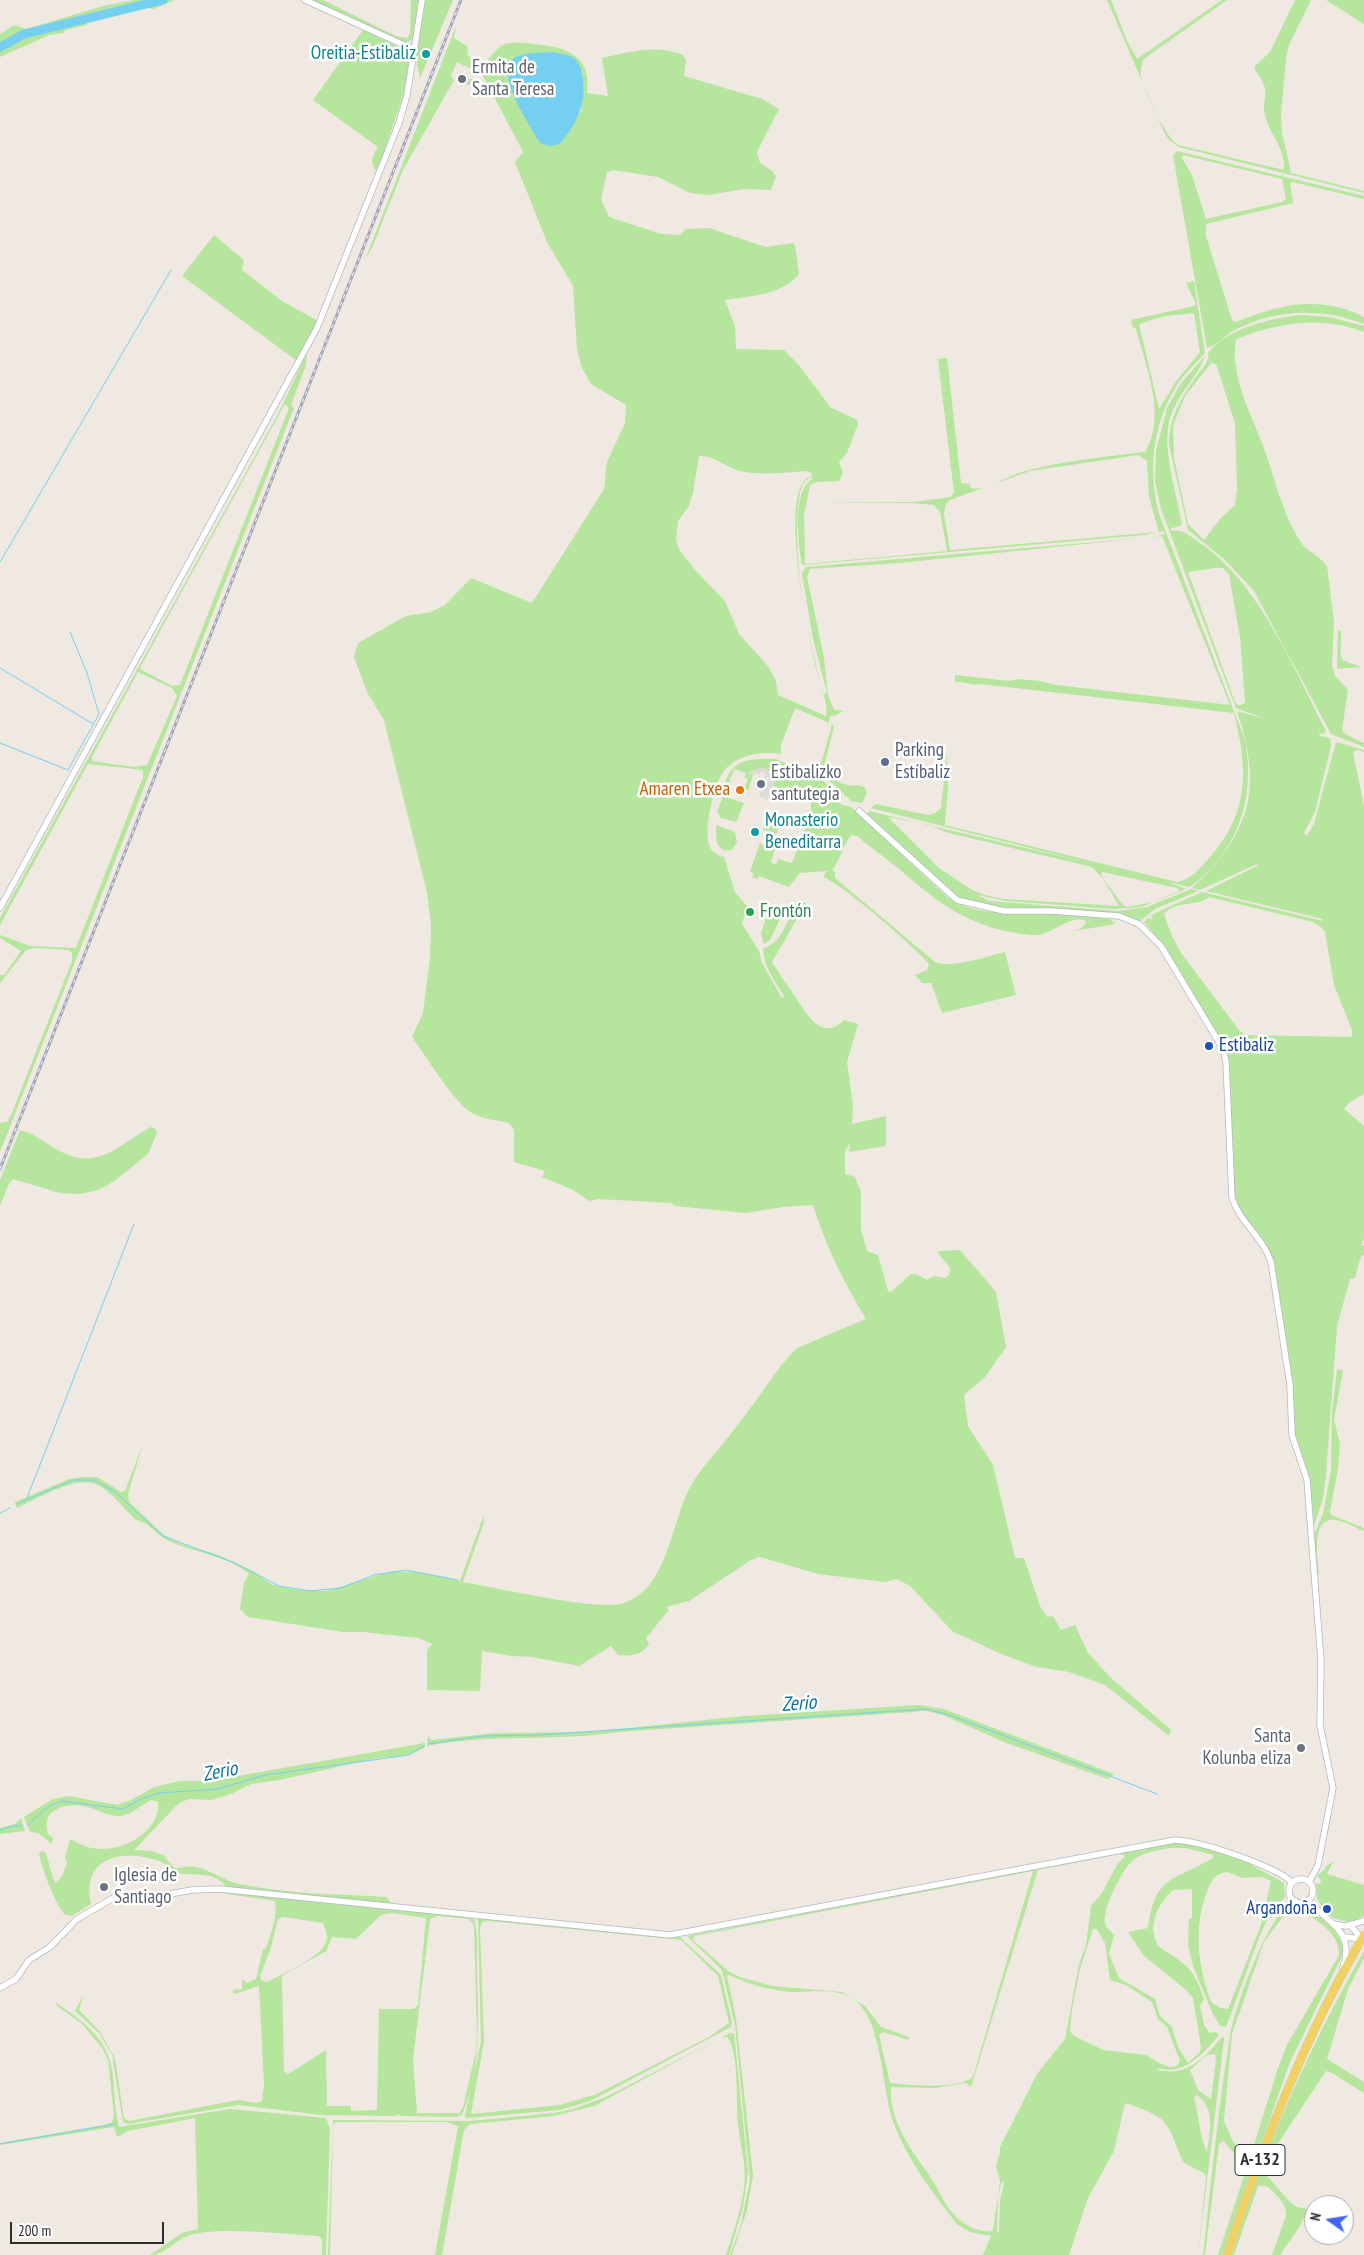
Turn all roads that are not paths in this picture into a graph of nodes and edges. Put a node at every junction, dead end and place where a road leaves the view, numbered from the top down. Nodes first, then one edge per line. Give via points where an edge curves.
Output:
1 (306, 0) edge
2 (422, 0) edge
3 (414, 50) junction
4 (859, 811) dead end
5 (0, 908) edge
6 (1292, 1882) junction
7 (1309, 1882) junction
8 (1308, 1901) junction
9 (1364, 1921) edge
10 (1333, 1924) junction
11 (1350, 1925) junction
12 (1345, 1937) junction
13 (1363, 1937) edge
14 (1339, 1980) junction
15 (0, 1988) edge
16 (1227, 2255) edge

1 - 3 street
2 - 3 street
3 - 5 street via 399,123 326,310
4 - 7 street via 957,900 1004,910 1119,916 1139,924 1161,946 1223,1049 1232,1198 1241,1217 1263,1244 1271,1262 1290,1385 1292,1435 1307,1480 1322,1661 1320,1725 1333,1788 1318,1865
6 - 7 street via 1301,1879
6 - 8 street via 1288,1890 1291,1898 1297,1903
6 - 15 street via 1214,1847 1174,1840 670,1935 220,1889 192,1890 158,1896 115,1897 97,1906 68,1926 44,1952 29,1960 16,1979
7 - 8 street via 1313,1890
8 - 10 street
9 - 11 street
10 - 11 street
10 - 12 street
11 - 13 street
12 - 13 street
12 - 14 street via 1348,1954
13 - 14 main road, A-132
14 - 16 main road, A-132 via 1280,2107

